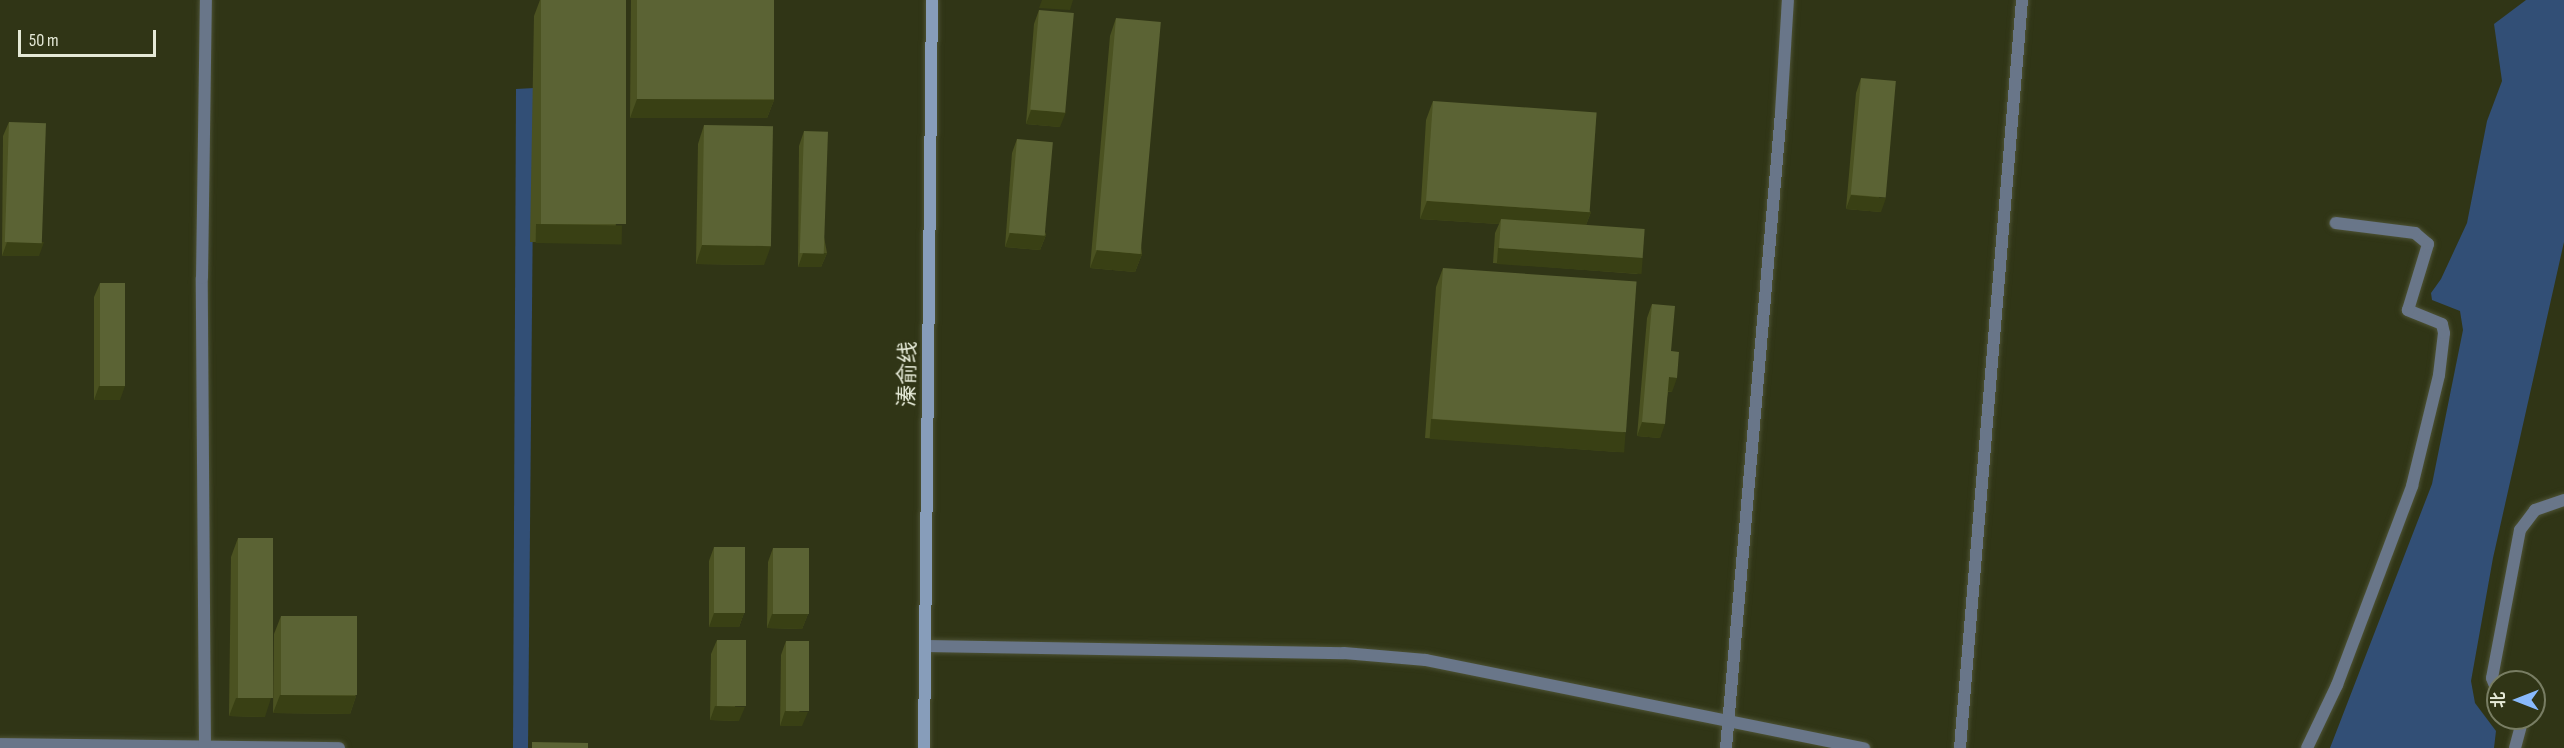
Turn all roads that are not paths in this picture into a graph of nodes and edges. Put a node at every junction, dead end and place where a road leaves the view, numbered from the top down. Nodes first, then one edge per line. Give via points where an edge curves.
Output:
1 (206, 0) edge
2 (932, 0) edge
3 (1788, 0) edge
4 (2022, 0) edge
5 (2336, 223) dead end
6 (2564, 500) edge
7 (926, 646) junction
8 (2494, 670) edge
9 (1729, 721) junction
10 (2520, 730) edge
11 (0, 744) edge
12 (205, 747) edge
13 (339, 748) edge
14 (924, 748) edge
15 (1725, 748) edge
16 (1864, 748) edge
17 (1960, 748) edge
18 (2307, 748) edge
19 (2515, 748) edge

1 - 12 street via 202,278
2 - 7 main road, 溱俞线
3 - 9 street
4 - 17 street
5 - 18 street via 2415,233 2428,244 2408,310 2442,324 2444,333 2439,375 2412,486 2337,685
6 - 8 street via 2535,510 2520,530
7 - 9 street via 1344,653 1426,660
7 - 14 main road, 溱俞线
9 - 15 street
9 - 16 street
10 - 19 street
11 - 12 street
12 - 13 street

